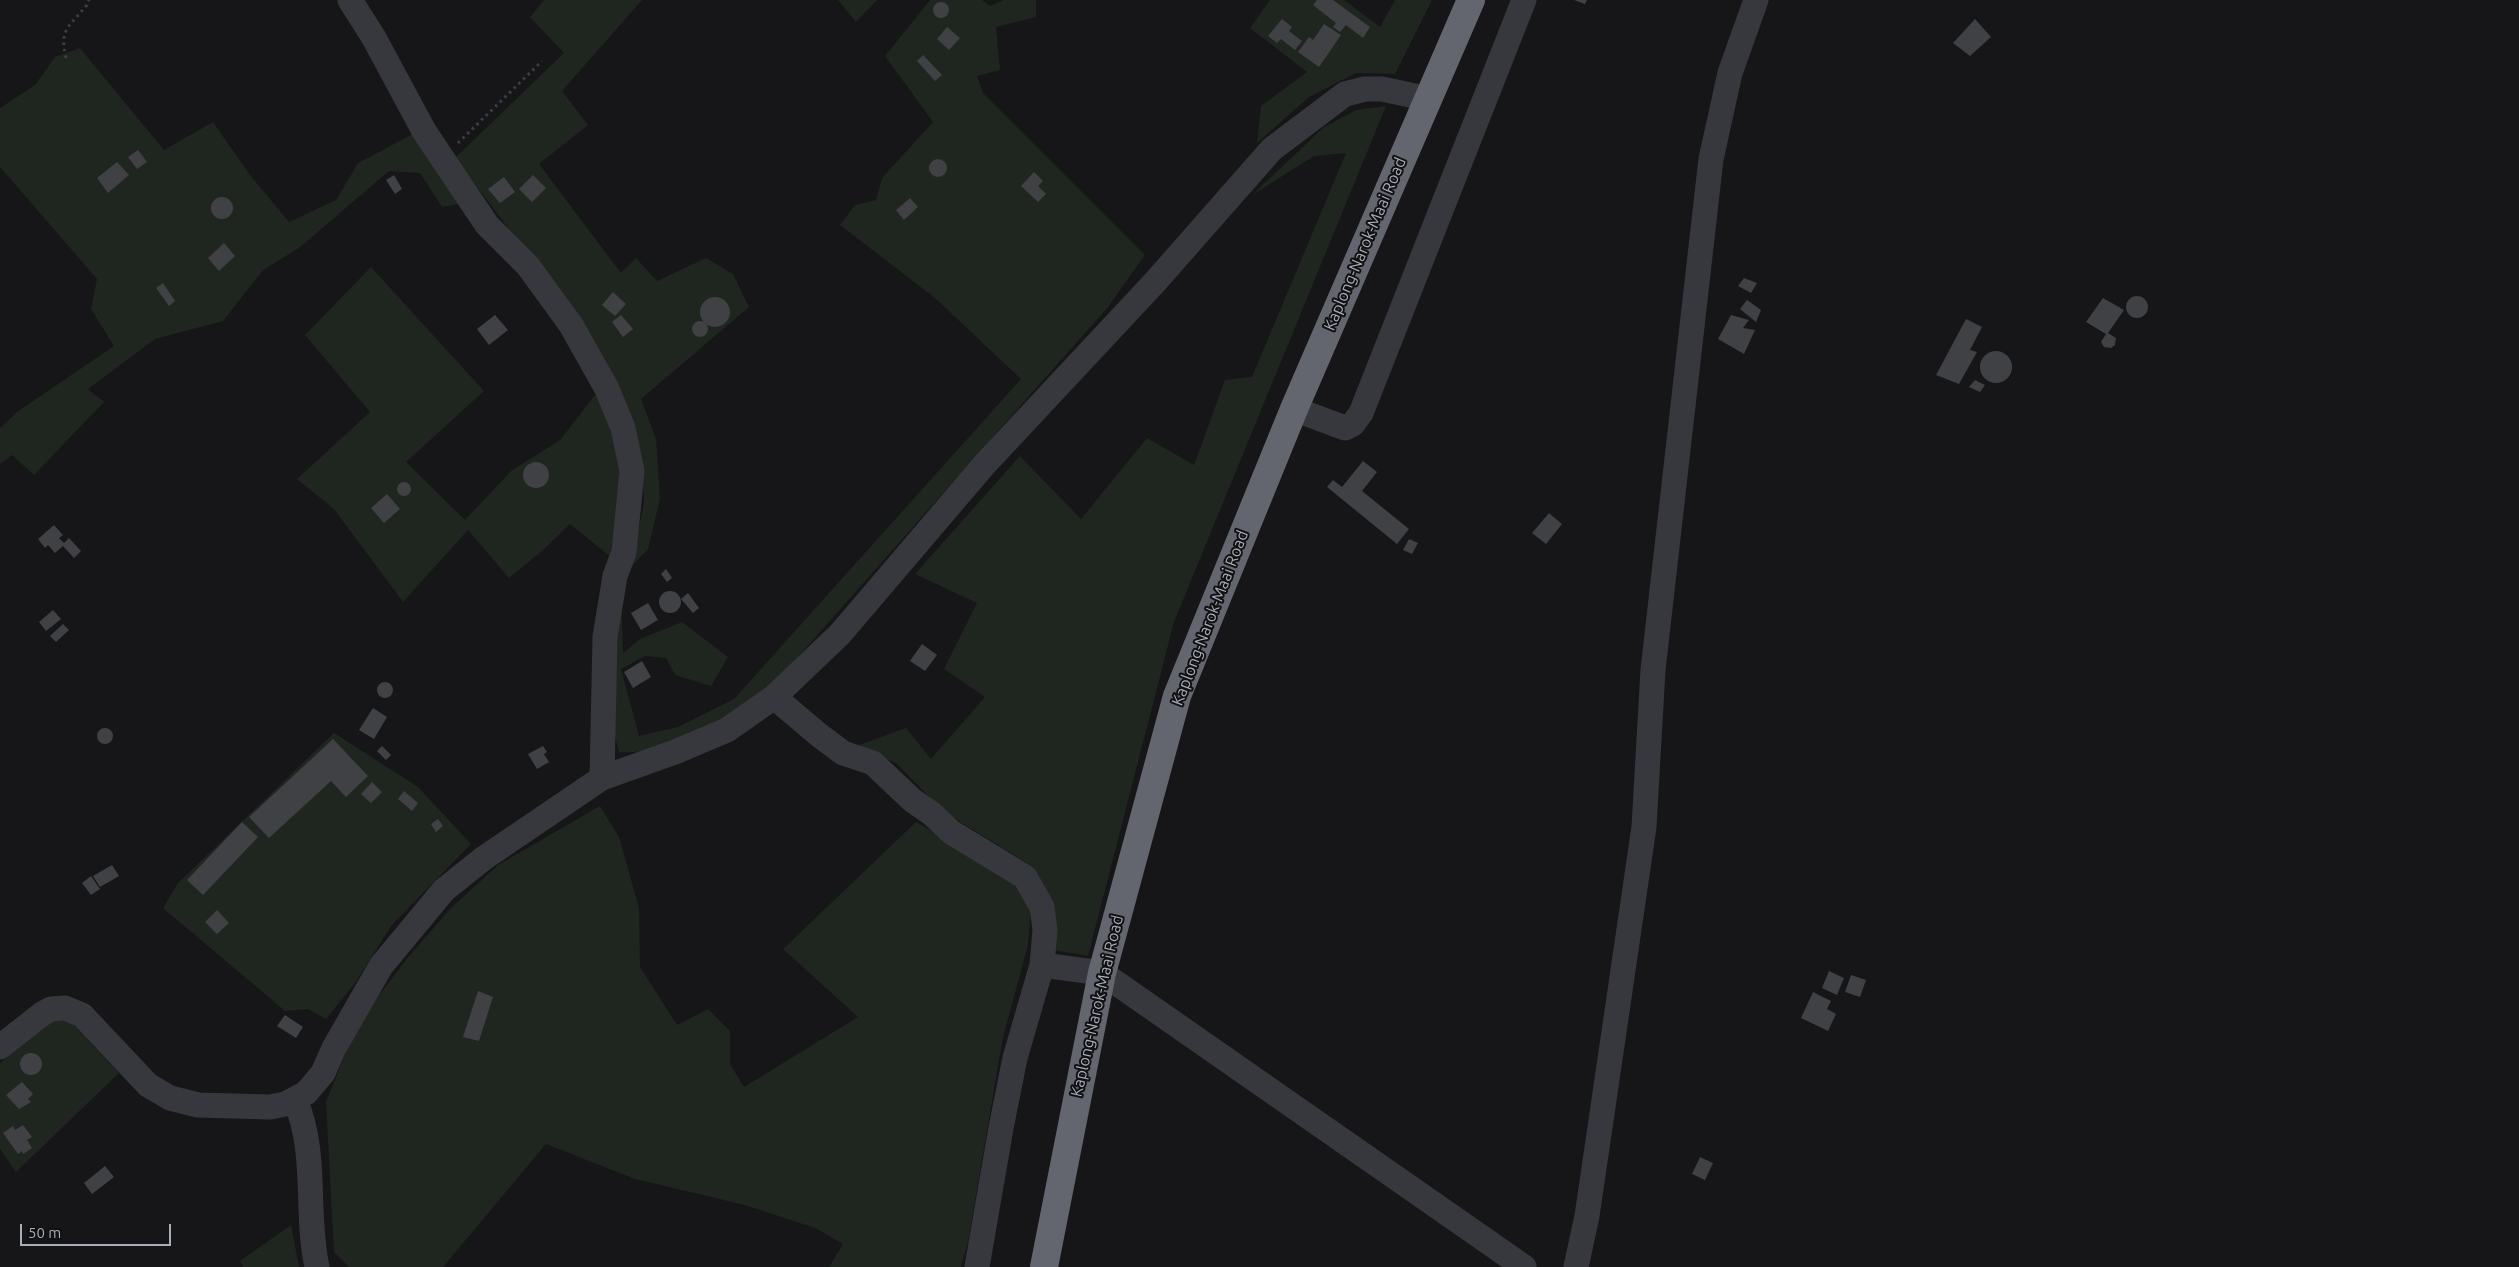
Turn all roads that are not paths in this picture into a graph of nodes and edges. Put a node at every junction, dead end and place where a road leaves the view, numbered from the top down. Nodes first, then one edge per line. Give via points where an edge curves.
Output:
1 (350, 0) edge
2 (1471, 0) edge
3 (1524, 0) edge
4 (1756, 0) edge
5 (1429, 99) junction
6 (1294, 409) junction
7 (774, 697) junction
8 (602, 778) junction
9 (1042, 965) junction
10 (1102, 973) junction
11 (0, 1047) edge
12 (296, 1100) junction
13 (317, 1267) edge
14 (977, 1267) edge
15 (1044, 1267) edge
16 (1524, 1267) edge
17 (1576, 1267) edge

1 - 8 street via 424,131 487,225 528,266 571,325 607,389 623,428 632,471 624,552 615,576 605,637
2 - 5 highway, Kaplong-Narok-Maai Road
3 - 6 street via 1361,413 1353,424 1345,428
4 - 17 street via 1730,73 1711,159 1653,670 1644,827 1587,1216
5 - 6 highway, Kaplong-Narok-Maai Road
5 - 7 street via 1382,89 1345,94 1272,149 1155,282 984,465 840,634
6 - 10 highway, Kaplong-Narok-Maai Road via 1177,696
7 - 8 street via 727,730
7 - 9 street via 818,736 843,752 873,763 950,832 1025,877 1042,908 1045,930
8 - 12 street via 484,858 444,890 381,966 322,1073 306,1094
9 - 10 street
9 - 14 street via 1012,1076
10 - 15 highway, Kaplong-Narok-Maai Road
10 - 16 street
11 - 12 street via 42,1014 51,1009 65,1008 82,1015 148,1085 170,1098 198,1105 228,1107 270,1107
12 - 13 street via 305,1126

